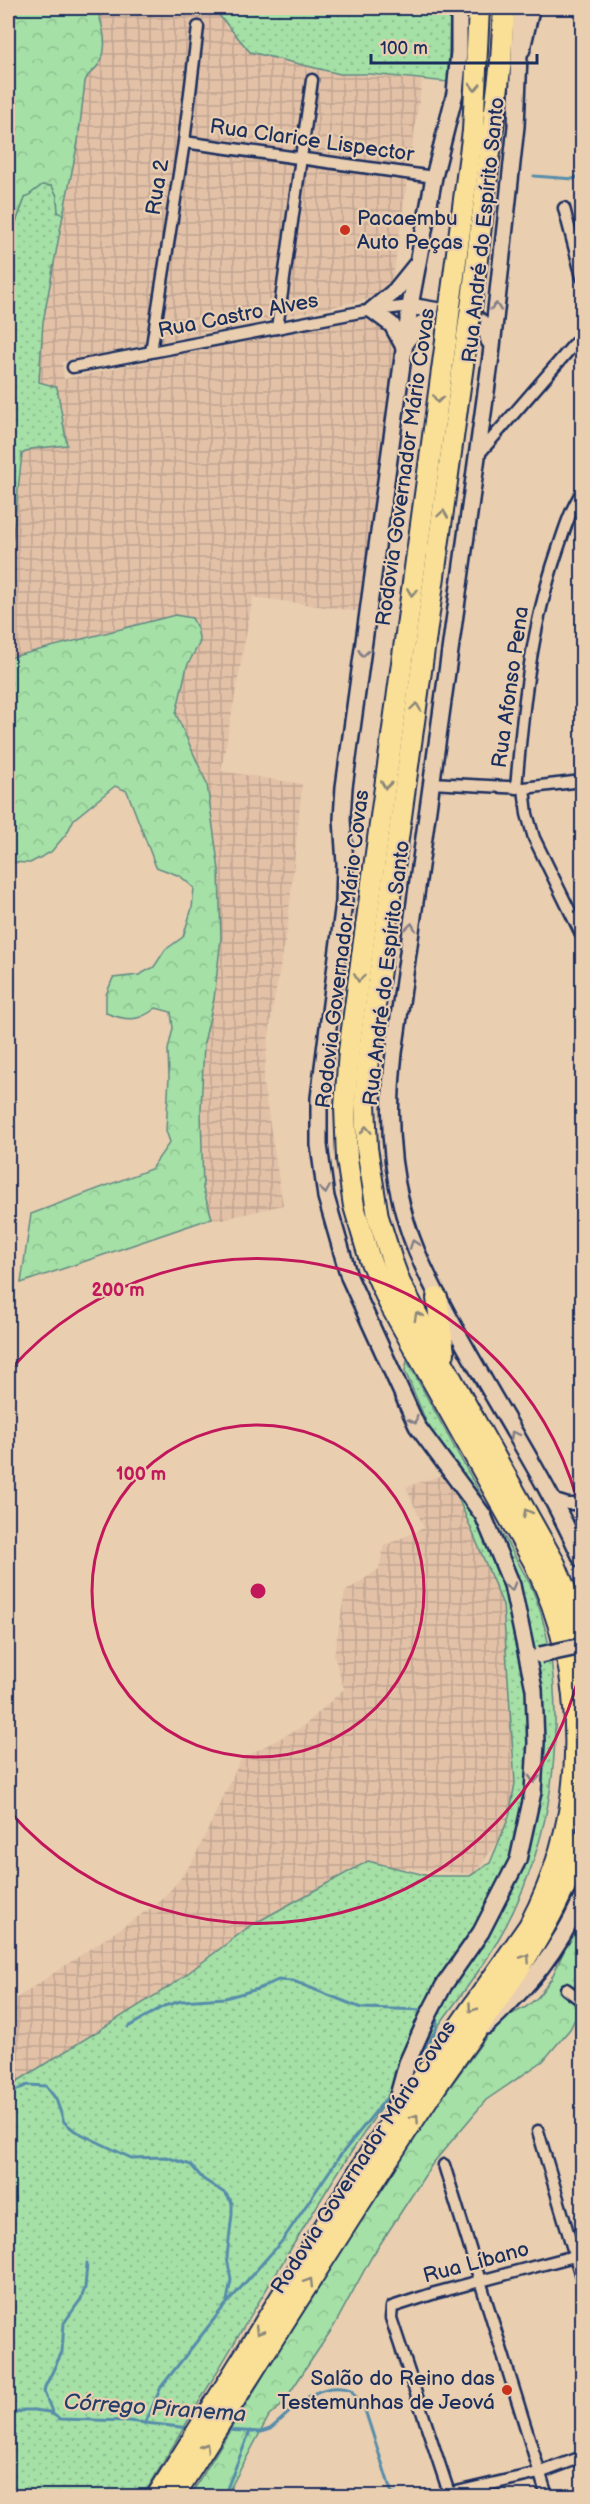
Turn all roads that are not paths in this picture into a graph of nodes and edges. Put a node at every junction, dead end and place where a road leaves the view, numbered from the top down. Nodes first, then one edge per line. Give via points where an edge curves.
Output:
1 (459, 8) edge
2 (479, 8) edge
3 (504, 8) edge
4 (521, 8) edge
5 (534, 8) edge
6 (198, 27) dead end
7 (520, 68) junction
8 (312, 80) dead end
9 (184, 142) junction
10 (300, 158) junction
11 (434, 177) junction
12 (564, 208) dead end
13 (418, 262) junction
14 (582, 277) edge
15 (411, 306) junction
16 (372, 310) junction
17 (449, 310) junction
18 (276, 328) junction
19 (582, 335) edge
20 (404, 347) junction
21 (151, 352) junction
22 (491, 356) junction
23 (72, 367) dead end
24 (477, 457) junction
25 (582, 492) edge
26 (582, 781) edge
27 (431, 783) junction
28 (520, 788) junction
29 (582, 936) edge
30 (437, 1298) junction
31 (446, 1367) junction
32 (552, 1499) junction
33 (582, 1504) edge
34 (582, 1519) edge
35 (575, 1541) junction
36 (582, 1560) edge
37 (582, 1645) edge
38 (534, 1657) junction
39 (582, 1840) edge
40 (582, 1898) edge
41 (566, 1989) dead end
42 (582, 2001) edge
43 (465, 2044) junction
44 (391, 2122) junction
45 (538, 2131) dead end
46 (444, 2165) dead end
47 (578, 2255) edge
48 (481, 2280) junction
49 (582, 2280) edge
50 (582, 2457) edge
51 (539, 2473) junction
52 (156, 2496) edge
53 (174, 2496) edge
54 (446, 2496) edge
55 (547, 2496) edge

1 - 11 street, Rodovia Governador Mário Covas via 455,93
2 -> 17 highway, Rodovia Governador Mário Covas via 473,132
31 -> 3 highway, Rodovia Governador Mário Covas, bridge via 400,1283 385,1239 370,1172 365,1102 471,308
4 - 7 street, Rua André do Espírito Santo
5 - 7 street
6 - 9 street, Rua 2
22 -> 7 street, Rua André do Espírito Santo
8 - 10 street
9 - 10 street, Rua Clarice Lispector
9 - 21 street, Rua 2
10 - 11 street, Rua Clarice Lispector
10 - 18 street
11 - 13 street, Rodovia Governador Mário Covas
12 - 14 street
13 - 15 street, Rodovia Governador Mário Covas
13 - 16 street via 395,291
15 - 16 street, Rua Castro Alves
15 - 17 street
15 - 20 street, Rodovia Governador Mário Covas
16 - 18 street, Rua Castro Alves
16 - 20 street via 392,325
17 - 20 street via 416,328
17 - 22 street via 482,322 489,334
17 -> 44 highway, Rodovia Governador Mário Covas, bridge via 349,1051 347,1159 356,1215 379,1282 554,1605 573,1672 578,1741 576,1784 567,1827 541,1904 511,1953
18 - 21 street, Rua Castro Alves
19 - 24 street
20 -> 38 street, Rodovia Governador Mário Covas via 344,787 345,883 319,1098 321,1161 332,1226 349,1277 417,1426 483,1515 512,1585
21 - 23 street, Rua Castro Alves
22 - 24 street, Rua André do Espírito Santo
24 - 27 street, Rua André do Espírito Santo
25 - 28 street, Rua Afonso Pena via 567,521 534,637 523,710
26 - 28 street
27 - 28 street
30 -> 27 street, Rua André do Espírito Santo via 402,1207 393,1157 390,1106
28 - 29 street, Rua Afonso Pena via 534,838
30 - 31 highway
32 -> 30 street, Rua André do Espírito Santo
37 -> 31 highway, Rodovia Governador Mário Covas via 555,1564
32 - 33 street
32 - 35 street, Rua André do Espírito Santo
34 - 35 street
35 - 36 street, Rua André do Espírito Santo
37 - 38 street, bridge
38 -> 44 street, Rodovia Governador Mário Covas via 533,1792 518,1860 481,1932 444,1985 428,2016 407,2063
43 -> 39 highway, Rodovia Governador Mário Covas via 559,1903
40 - 43 street via 555,1949 521,1994
41 - 42 street
53 -> 43 highway, Rodovia Governador Mário Covas via 348,2220
44 -> 52 highway, Rodovia Governador Mário Covas
45 - 47 street
46 - 48 street
47 - 48 street, Rua Líbano
47 - 49 street
48 - 51 street
48 - 54 street, Rua Líbano via 396,2304 390,2311
50 - 51 street
51 - 54 street
51 - 55 street

